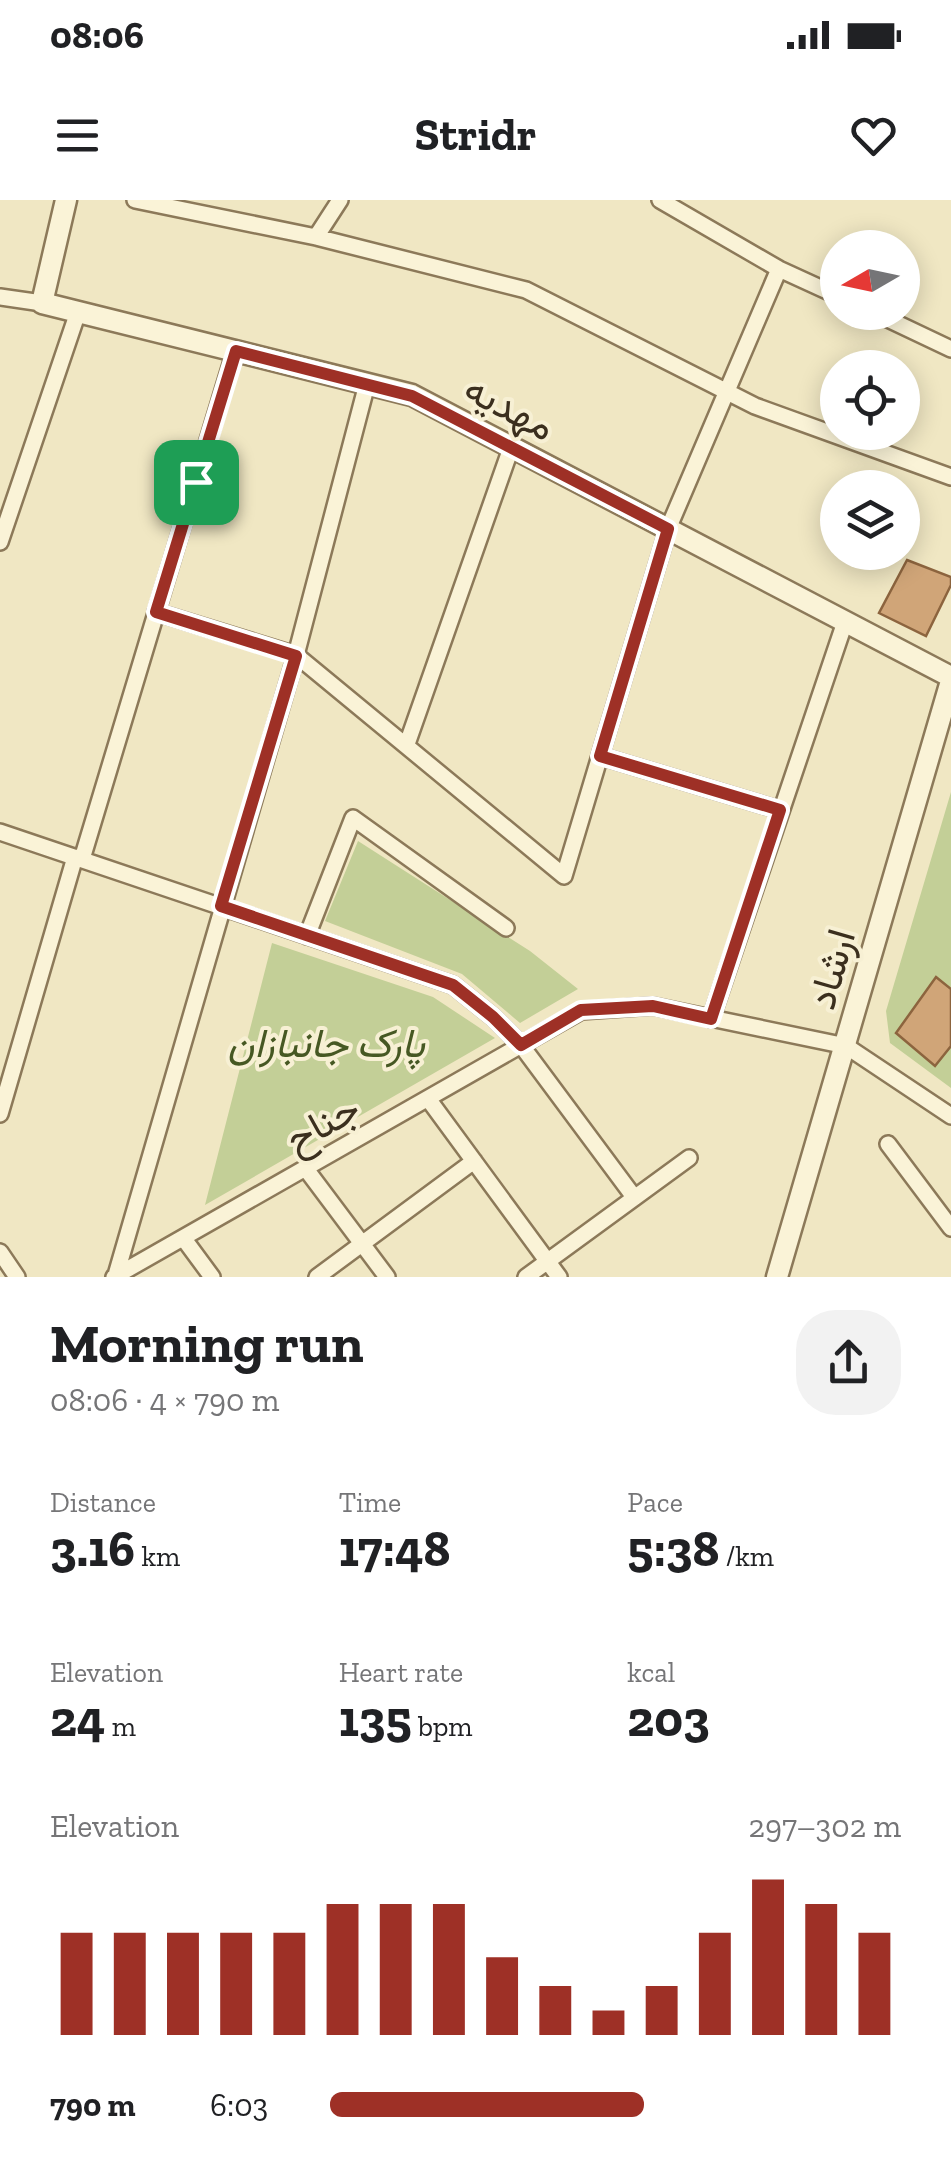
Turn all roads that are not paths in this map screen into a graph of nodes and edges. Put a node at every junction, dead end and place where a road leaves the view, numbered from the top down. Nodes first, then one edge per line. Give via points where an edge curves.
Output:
1 (66, 200) edge
2 (135, 200) edge
3 (340, 200) edge
4 (660, 200) edge
5 (316, 238) junction
6 (779, 268) junction
7 (820, 287) edge
8 (0, 296) edge
9 (42, 302) junction
10 (78, 312) junction
11 (911, 330) edge
12 (951, 349) edge
13 (236, 351) junction
14 (368, 384) junction
15 (726, 390) junction
16 (511, 448) junction
17 (951, 477) edge
18 (668, 529) junction
19 (0, 542) edge
20 (156, 612) junction
21 (845, 622) junction
22 (296, 656) junction
23 (951, 679) edge
24 (407, 744) junction
25 (600, 756) junction
26 (780, 810) junction
27 (0, 832) edge
28 (79, 858) junction
29 (221, 906) junction
30 (506, 928) dead end
31 (308, 936) junction
32 (711, 1019) junction
33 (521, 1045) junction
34 (846, 1046) junction
35 (428, 1100) junction
36 (0, 1114) edge
37 (951, 1116) edge
38 (888, 1144) dead end
39 (688, 1158) dead end
40 (474, 1161) junction
41 (306, 1169) junction
42 (634, 1196) junction
43 (951, 1228) edge
44 (184, 1238) junction
45 (362, 1244) junction
46 (0, 1252) edge
47 (548, 1261) junction
48 (115, 1276) edge
49 (18, 1277) edge
50 (212, 1277) edge
51 (318, 1277) edge
52 (388, 1277) edge
53 (526, 1277) edge
54 (560, 1277) edge
55 (777, 1277) edge

1 - 9 street
2 - 5 street
3 - 5 street
4 - 6 street
5 - 15 street via 526,290
6 - 7 street
6 - 15 street
8 - 9 street, مهدیه
9 - 10 street, مهدیه
10 - 13 street, مهدیه
10 - 19 street
11 - 12 street
13 - 14 street, مهدیه
13 - 20 street
14 - 16 street, مهدیه via 412,396
14 - 22 street
15 - 17 street
15 - 18 street
16 - 18 street, مهدیه
16 - 24 street
18 - 21 street, مهدیه
18 - 25 street
20 - 22 street
20 - 28 street
21 - 23 street, مهدیه
21 - 26 street
22 - 24 street
22 - 29 street
23 - 34 street, ارشاد
24 - 25 street via 564,876
25 - 26 street
26 - 32 street
27 - 28 street
28 - 29 street
28 - 36 street
29 - 31 street
29 - 48 street
30 - 31 street via 353,818
31 - 33 street via 453,985
32 - 33 street, جناح via 653,1006 581,1010
32 - 34 street, جناح
33 - 35 street, جناح
33 - 42 street
34 - 37 street, جناح
34 - 55 street, ارشاد
35 - 40 street
35 - 41 street, جناح
38 - 43 street
39 - 42 street
40 - 45 street
40 - 47 street
41 - 44 street, جناح
41 - 45 street
42 - 47 street
44 - 48 street, جناح
44 - 50 street
45 - 51 street
45 - 52 street
46 - 49 street
47 - 53 street
47 - 54 street

